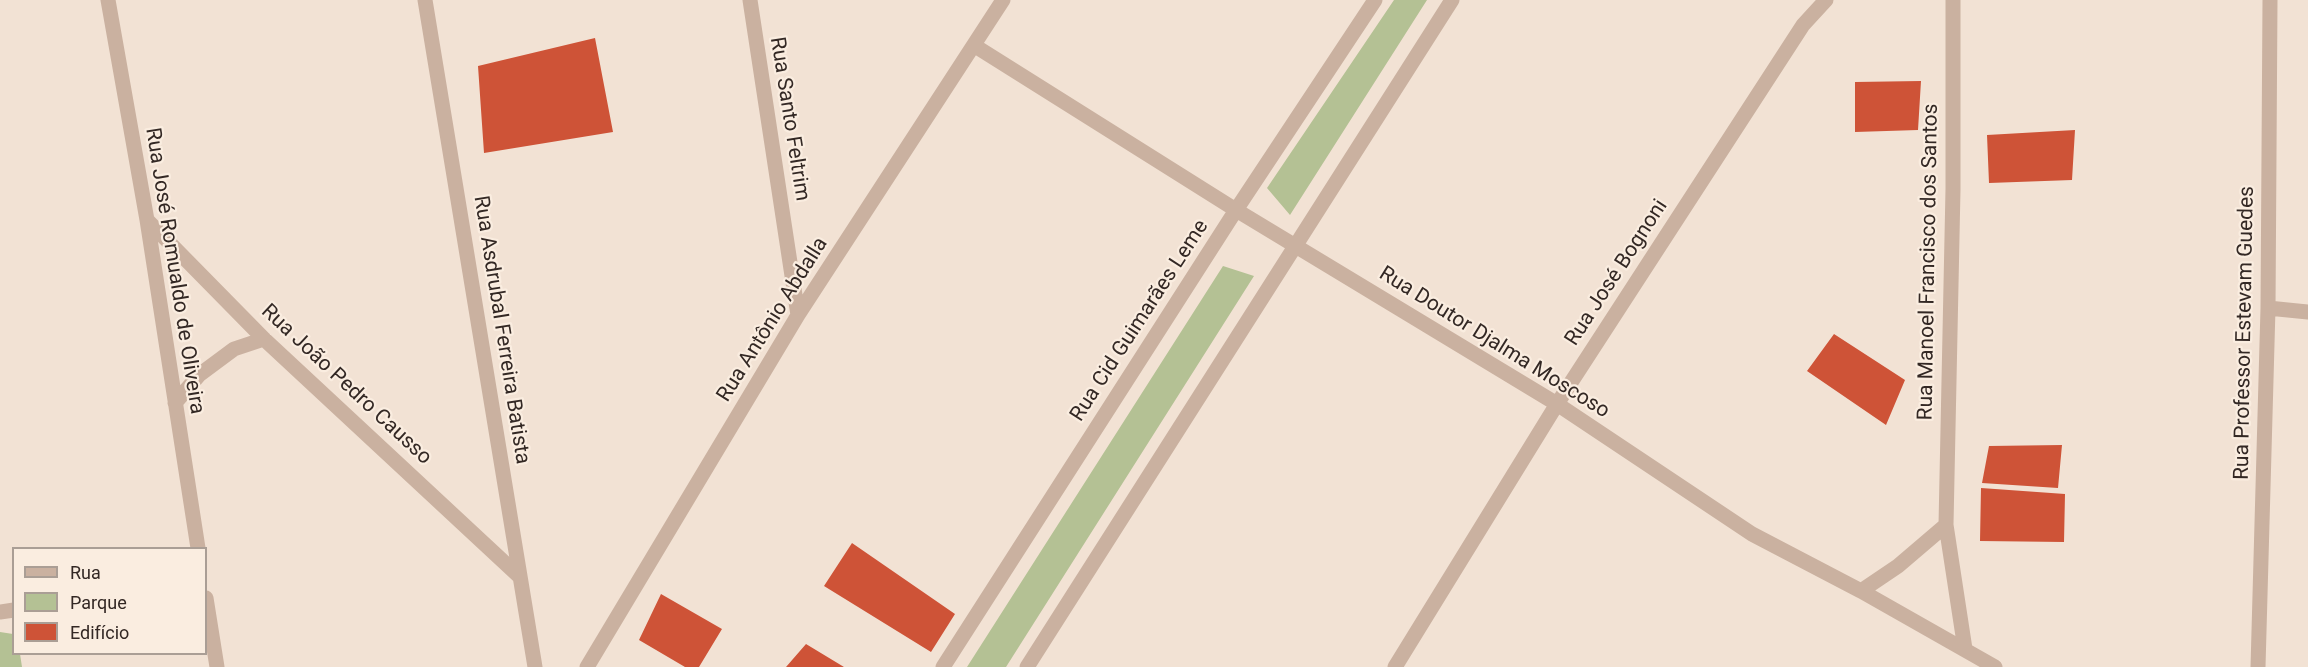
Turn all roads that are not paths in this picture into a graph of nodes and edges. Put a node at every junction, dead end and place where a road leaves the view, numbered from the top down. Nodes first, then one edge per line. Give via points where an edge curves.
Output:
1 (108, 0) edge
2 (425, 0) edge
3 (750, 0) edge
4 (1003, 0) edge
5 (1375, 0) edge
6 (1452, 0) edge
7 (1826, 0) edge
8 (1953, 0) edge
9 (2270, 0) edge
10 (975, 46) junction
11 (1236, 210) junction
12 (147, 220) junction
13 (1295, 245) junction
14 (2268, 308) junction
15 (2308, 312) edge
16 (798, 315) junction
17 (264, 339) junction
18 (175, 403) junction
19 (1557, 404) junction
20 (1946, 525) junction
21 (198, 547) edge
22 (520, 577) junction
23 (1862, 591) junction
24 (207, 604) edge
25 (1965, 649) junction
26 (217, 667) edge
27 (535, 667) edge
28 (587, 667) edge
29 (942, 667) edge
30 (1027, 667) edge
31 (1395, 667) edge
32 (1995, 667) edge
33 (2258, 667) edge

1 - 12 street, Rua José Romualdo de Oliveira
2 - 22 street, Rua Asdrubal Ferreira Batista
3 - 16 street, Rua Santo Feltrim
4 - 10 street, Rua Antônio Abdalla
5 - 11 street, Rua Cid Guimarães Leme
6 - 13 street
7 - 19 street, Rua José Bognoni via 1797,35
8 - 20 street, Rua Manoel Francisco dos Santos
9 - 14 street, Rua Professor Estevam Guedes
10 - 11 street, Rua Doutor Djalma Moscoso
10 - 16 street, Rua Antônio Abdalla
11 - 13 street, Rua Doutor Djalma Moscoso
11 - 29 street, Rua Cid Guimarães Leme
12 - 17 street, Rua João Pedro Causso
12 - 18 street, Rua José Romualdo de Oliveira
13 - 19 street, Rua Doutor Djalma Moscoso
13 - 30 street
14 - 15 street
14 - 33 street, Rua Professor Estevam Guedes
16 - 28 street, Rua Antônio Abdalla
17 - 18 street via 234,349 199,375
17 - 22 street, Rua João Pedro Causso
18 - 21 street, Rua José Romualdo de Oliveira
19 - 23 street, Rua Doutor Djalma Moscoso via 1752,534
19 - 31 street, Rua José Bognoni
20 - 23 street
20 - 25 street, Rua Manoel Francisco dos Santos
22 - 27 street, Rua Asdrubal Ferreira Batista
23 - 25 street, Rua Doutor Djalma Moscoso
24 - 26 street
25 - 32 street, Rua Doutor Djalma Moscoso

